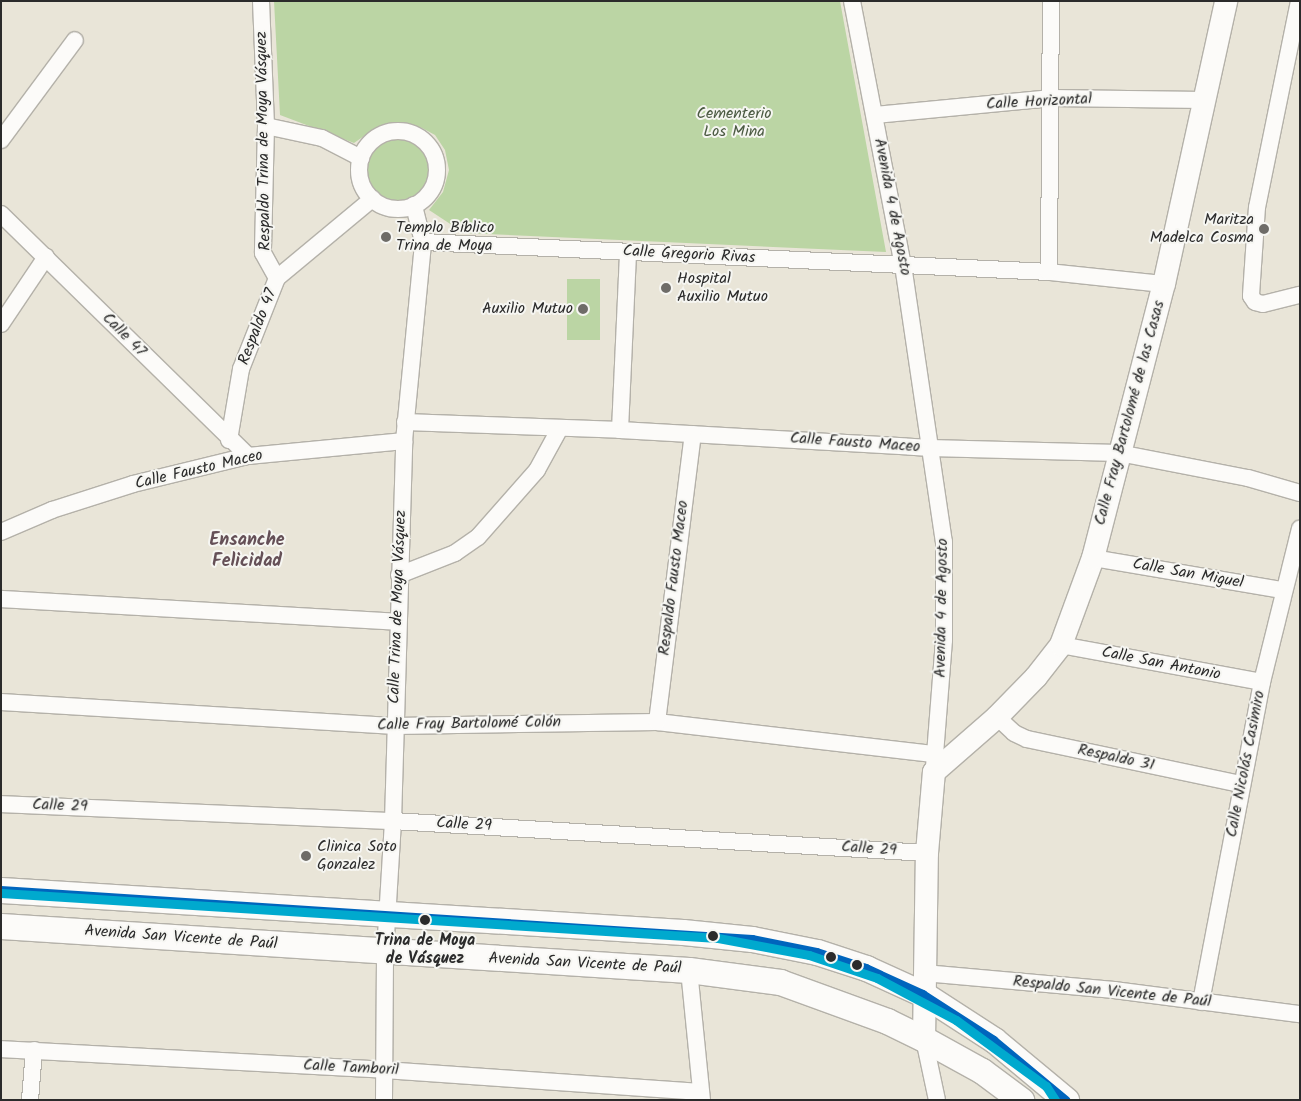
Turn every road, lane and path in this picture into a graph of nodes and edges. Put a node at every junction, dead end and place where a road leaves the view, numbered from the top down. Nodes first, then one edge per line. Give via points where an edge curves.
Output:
1 (261, 1) edge
2 (852, 1) edge
3 (1051, 1) edge
4 (1226, 1) edge
5 (1298, 4) edge
6 (75, 40) dead end
7 (1052, 98) junction
8 (1204, 100) junction
9 (875, 115) junction
10 (266, 126) junction
11 (1, 140) edge
12 (361, 158) junction
13 (372, 199) junction
14 (414, 206) junction
15 (1, 214) edge
16 (423, 242) junction
17 (628, 253) junction
18 (46, 258) junction
19 (903, 265) junction
20 (1049, 272) junction
21 (277, 278) junction
22 (1164, 284) junction
23 (1300, 295) edge
24 (1, 324) edge
25 (405, 422) junction
26 (560, 428) junction
27 (620, 430) junction
28 (693, 434) junction
29 (229, 440) junction
30 (404, 441) junction
31 (930, 448) junction
32 (1119, 453) junction
33 (248, 456) junction
34 (1300, 493) edge
35 (1300, 529) edge
36 (1, 532) edge
37 (1093, 558) junction
38 (399, 575) junction
39 (1283, 590) junction
40 (1, 599) edge
41 (397, 622) junction
42 (1061, 645) junction
43 (1262, 682) junction
44 (1, 702) edge
45 (997, 717) junction
46 (657, 722) junction
47 (394, 726) junction
48 (935, 763) junction
49 (1241, 784) junction
50 (1, 804) edge
51 (393, 821) junction
52 (927, 853) junction
53 (1, 890) edge
54 (386, 913) junction
55 (1, 926) edge
56 (385, 952) junction
57 (689, 970) junction
58 (923, 984) junction
59 (1201, 1002) junction
60 (1300, 1014) edge
61 (924, 1039) junction
62 (1, 1049) edge
63 (34, 1050) junction
64 (385, 1070) junction
65 (701, 1096) edge
66 (30, 1100) edge
67 (384, 1100) edge
68 (936, 1100) edge
69 (1021, 1100) edge
70 (1066, 1100) edge

1 - 10 street, Respaldo Trina de Moya Vásquez
2 - 9 street, Avenida 4 de Agosto
3 - 7 street
4 - 8 main road, Calle Fray Bartolomé de las Casas
5 - 23 street via 1257,207 1251,296 1263,304
6 - 11 street
7 - 8 street, Calle Horizontal
7 - 9 street, Calle Horizontal
7 - 20 street
8 - 22 main road, Calle Fray Bartolomé de las Casas
9 - 19 street, Avenida 4 de Agosto
10 - 12 street via 322,138
10 - 21 street, Respaldo Trina de Moya Vásquez via 263,253
12 - 13 street via 360,180
12 - 14 street via 371,142 388,132 413,134 424,141 432,151 437,176 432,188
13 - 14 street via 384,207
13 - 21 street, Respaldo 47
14 - 16 street, Calle Trina de Moya Vásquez
15 - 18 street, Calle 47
16 - 17 street, Calle Gregorio Rivas
16 - 25 street, Calle Trina de Moya Vásquez
17 - 19 street, Calle Gregorio Rivas
17 - 27 street
18 - 24 street
18 - 29 street, Calle 47
19 - 20 street, Calle Gregorio Rivas
19 - 31 street, Avenida 4 de Agosto
20 - 22 street, Calle Gregorio Rivas
21 - 29 street, Respaldo 47 via 241,369
22 - 32 main road, Calle Fray Bartolomé de las Casas
25 - 26 street, Calle Fausto Maceo
25 - 30 street, Calle Trina de Moya Vásquez
26 - 27 street, Calle Fausto Maceo
26 - 38 street via 537,470 478,537 455,553
27 - 28 street, Calle Fausto Maceo
28 - 31 street, Calle Fausto Maceo
28 - 46 street, Respaldo Fausto Maceo
29 - 33 street, Calle 47
30 - 33 street, Calle Fausto Maceo
30 - 38 street, Calle Trina de Moya Vásquez
31 - 32 street, Calle Fausto Maceo
31 - 48 street, Avenida 4 de Agosto via 944,542 945,582
32 - 34 street, Calle Fausto Maceo via 1248,478
32 - 37 main road, Calle Fray Bartolomé de las Casas
33 - 36 street, Calle Fausto Maceo via 133,484 52,510
35 - 39 street, Calle Nicolás Casimiro
37 - 39 street, Calle San Miguel
37 - 42 main road, Calle Fray Bartolomé de las Casas
38 - 41 street, Calle Trina de Moya Vásquez
39 - 43 street, Calle Nicolás Casimiro
40 - 41 street
41 - 47 street, Calle Trina de Moya Vásquez
42 - 43 street, Calle San Antonio
42 - 45 main road, Calle Fray Bartolomé de las Casas via 1036,677
43 - 49 street, Calle Nicolás Casimiro
44 - 47 street, Calle Fray Bartolomé Colón
45 - 48 main road, Calle Fray Bartolomé de las Casas
45 - 49 street, Respaldo 31 via 1014,733 1027,739
46 - 47 street, Calle Fray Bartolomé Colón
46 - 48 street, Calle Fray Bartolomé Colón
47 - 51 street, Calle Trina de Moya Vásquez
48 - 52 main road, Avenida 4 de Agosto
49 - 59 street, Calle Nicolás Casimiro
50 - 51 street, Calle 29
51 - 52 street, Calle 29
51 - 54 street, Calle Trina de Moya Vásquez
52 - 58 main road, Avenida 4 de Agosto
53 - 54 main road
54 - 56 street, Calle Trina de Moya Vásquez
54 - 58 main road via 752,939 825,954
55 - 56 main road, Avenida San Vicente de Paúl
56 - 57 main road, Avenida San Vicente de Paúl
56 - 64 street, Calle Trina de Moya Vásquez
57 - 61 main road, Avenida San Vicente de Paúl via 780,982 887,1021
57 - 65 street
58 - 59 street, Respaldo San Vicente de Paúl via 1114,990
58 - 61 main road, Avenida 4 de Agosto
58 - 70 main road
59 - 60 street, Respaldo San Vicente de Paúl
61 - 68 street, Avenida 4 de Agosto
61 - 69 main road, Avenida San Vicente de Paúl via 982,1071
62 - 63 street, Calle Tamboril
63 - 64 street, Calle Tamboril
63 - 66 street
64 - 65 street, Calle Tamboril
64 - 67 street, Calle Trina de Moya Vásquez

